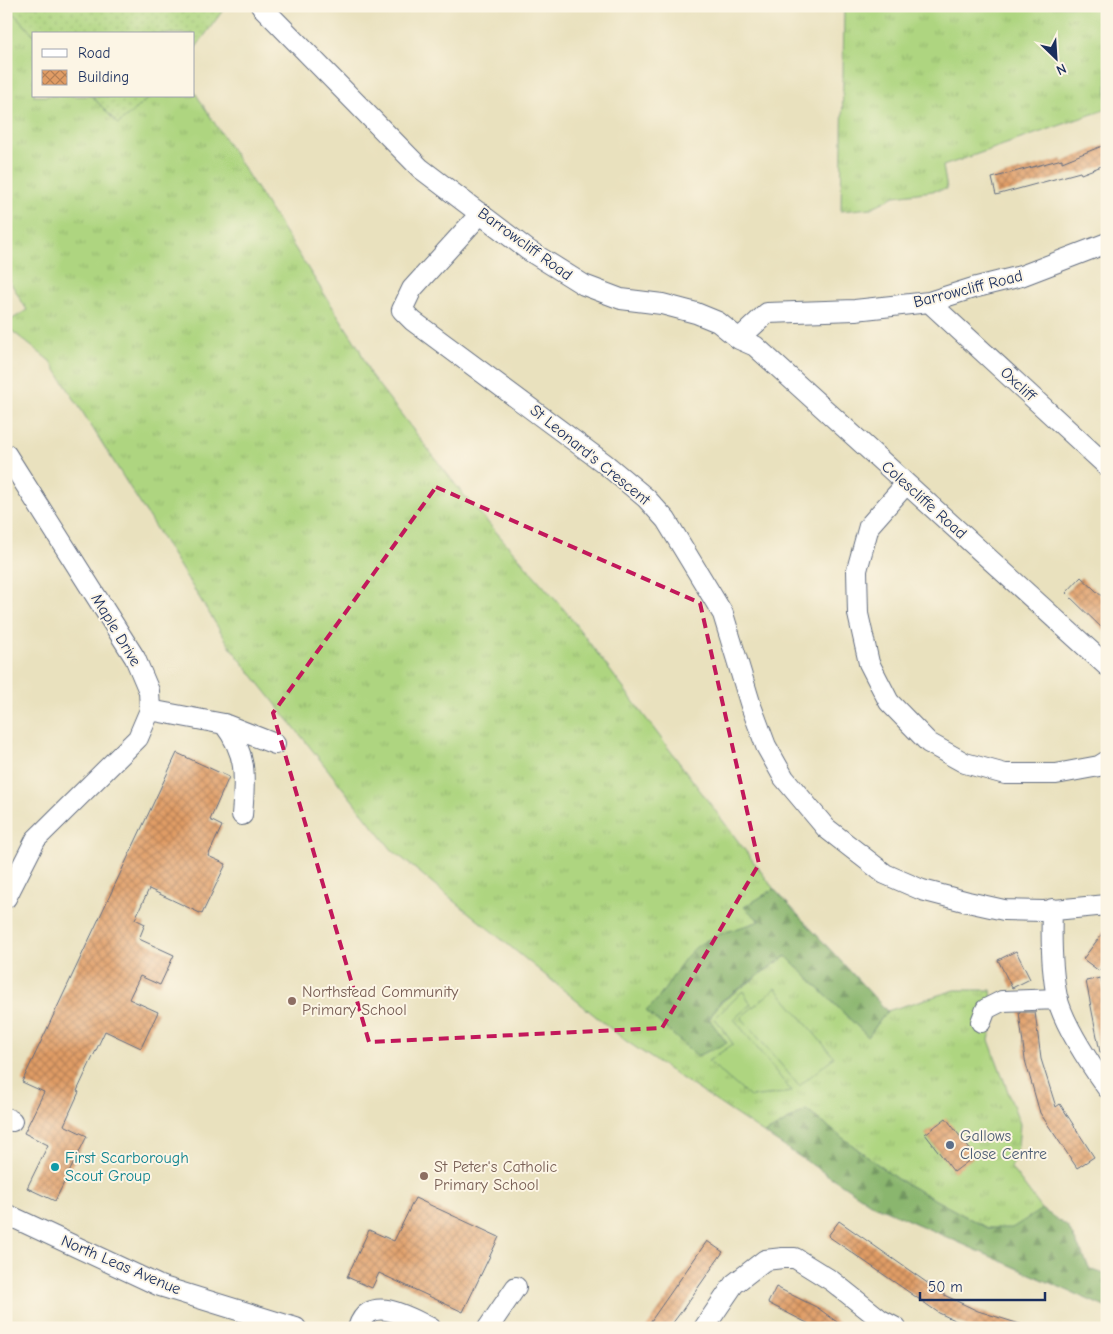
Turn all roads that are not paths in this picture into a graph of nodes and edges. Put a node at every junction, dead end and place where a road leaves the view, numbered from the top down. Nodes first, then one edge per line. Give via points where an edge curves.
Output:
1 (262, 6) edge
2 (481, 213) junction
3 (1107, 243) edge
4 (930, 302) junction
5 (739, 339) junction
6 (6, 454) edge
7 (1107, 466) edge
8 (906, 484) junction
9 (1107, 666) edge
10 (150, 710) junction
11 (224, 724) junction
12 (275, 744) dead end
13 (1107, 761) edge
14 (242, 815) dead end
15 (6, 898) edge
16 (1107, 905) edge
17 (1052, 909) junction
18 (1058, 999) junction
19 (981, 1022) dead end
20 (1107, 1088) edge
21 (6, 1214) edge
22 (516, 1287) dead end
23 (296, 1328) edge
24 (358, 1328) edge
25 (431, 1328) edge
26 (488, 1328) edge
27 (704, 1328) edge
28 (896, 1328) edge

1 - 2 street, Barrowcliff Road via 420,168
2 - 5 street, Barrowcliff Road via 528,250 584,285 621,299 662,304 696,313 718,322
2 - 17 street, St Leonard's Crescent via 412,289 402,310 604,463 646,498 666,520 723,614 751,706 766,746 784,778 826,828 885,874 922,890 1004,910
3 - 4 street, Barrowcliff Road via 1021,276
4 - 5 street, Barrowcliff Road via 855,310 767,313
4 - 7 street, Oxcliff
5 - 8 street, Colescliffe Road via 755,346
6 - 10 street, Maple Drive via 135,658 149,691
8 - 9 street, Colescliffe Road
8 - 13 street via 869,526 857,570 858,614 869,663 889,702 929,743 965,763 1005,774 1056,774 1099,766
10 - 11 street
10 - 15 street via 138,738 36,839
11 - 12 street
11 - 14 street via 236,740 241,754 245,780
16 - 17 street, St Leonard's Crescent
17 - 18 street via 1050,948
18 - 19 street via 1002,1001 986,1009
18 - 20 street via 1083,1054
21 - 23 street, North Leas Avenue via 160,1286
22 - 26 street
24 - 25 street via 366,1314 388,1309
27 - 28 street via 734,1284 765,1260 795,1258

